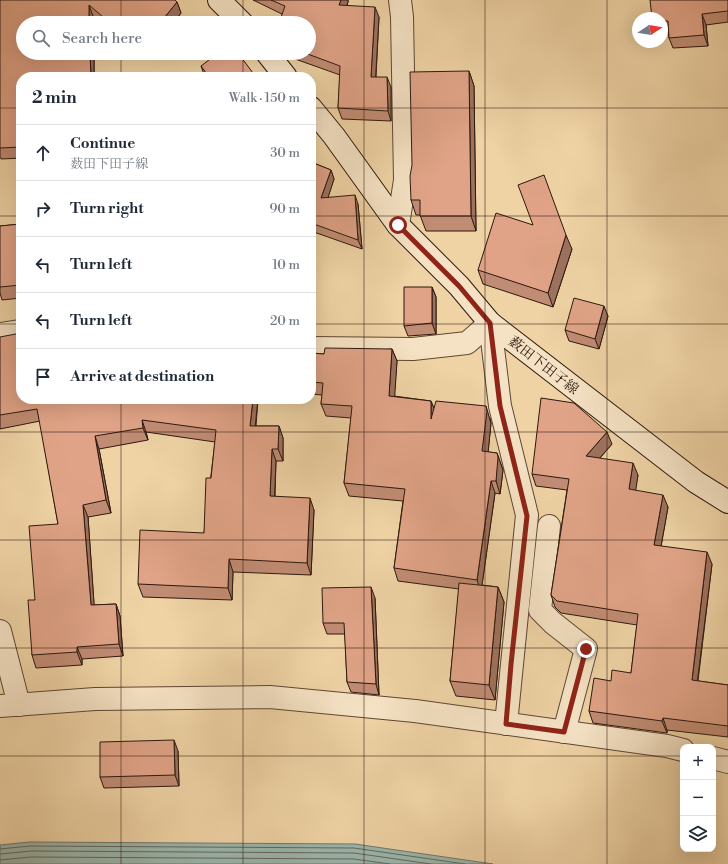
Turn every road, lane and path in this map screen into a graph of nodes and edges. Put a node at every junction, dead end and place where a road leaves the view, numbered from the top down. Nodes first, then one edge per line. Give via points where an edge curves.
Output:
1 (219, 0) edge
2 (400, 0) edge
3 (235, 16) edge
4 (273, 60) edge
5 (282, 72) edge
6 (316, 114) edge
7 (398, 225) junction
8 (490, 323) junction
9 (16, 331) edge
10 (0, 334) edge
11 (316, 348) edge
12 (728, 502) edge
13 (549, 526) dead end
14 (0, 631) edge
15 (9, 706) edge
16 (506, 724) junction
17 (564, 732) junction
18 (680, 749) edge
19 (716, 759) edge
20 (728, 762) edge

1 - 3 street
2 - 7 street via 405,180
4 - 5 street
6 - 7 street, 薮田下田子線
7 - 8 street, 薮田下田子線 via 459,286
8 - 11 street via 467,343 413,349
8 - 12 street, 薮田下田子線 via 696,482
8 - 16 street via 500,406 527,516
9 - 10 street
13 - 17 street via 540,610 586,649
14 - 15 street
15 - 16 street via 95,699 270,697 415,711
16 - 17 street
17 - 18 street
19 - 20 street

